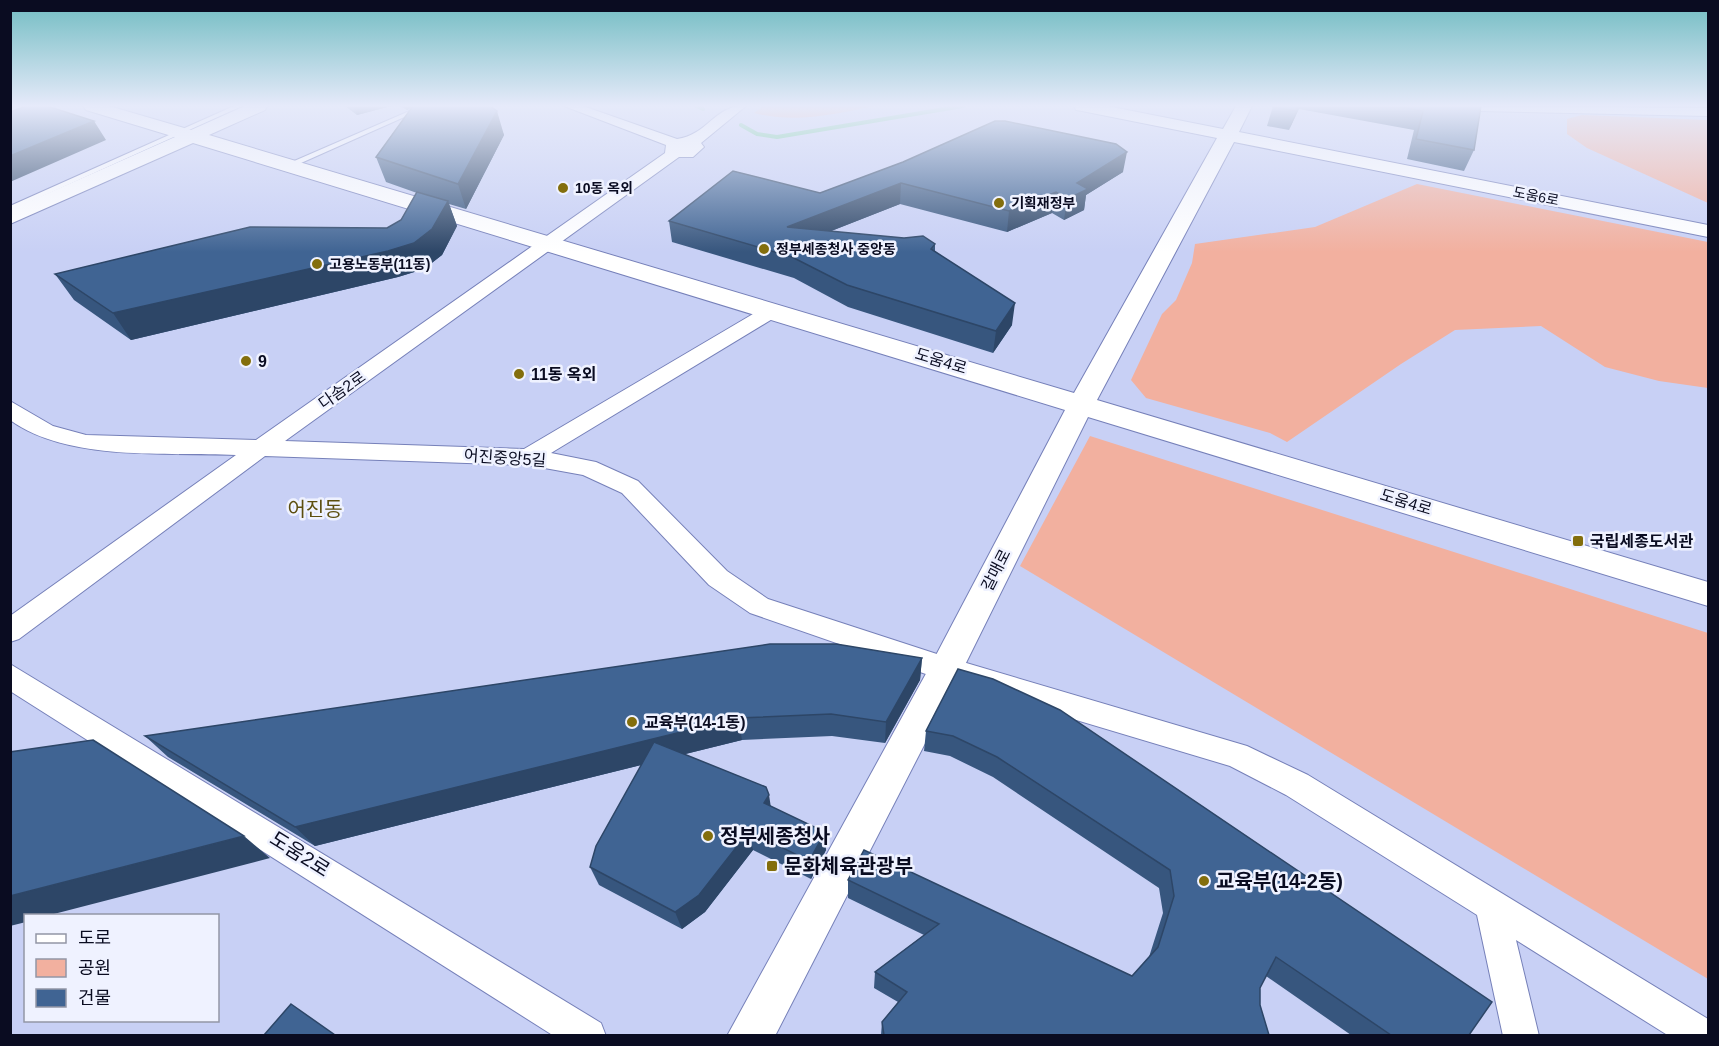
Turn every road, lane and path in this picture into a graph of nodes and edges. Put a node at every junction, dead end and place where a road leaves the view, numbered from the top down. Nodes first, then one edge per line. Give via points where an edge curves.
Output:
1 (126, 155) edge
2 (132, 155) edge
3 (137, 155) edge
4 (256, 155) edge
5 (313, 155) edge
6 (666, 155) edge
7 (1217, 155) edge
8 (1327, 155) edge
9 (289, 165) junction
10 (10, 201) edge
11 (10, 209) edge
12 (10, 218) edge
13 (1708, 231) edge
14 (548, 243) junction
15 (772, 311) junction
16 (1082, 403) junction
17 (10, 408) edge
18 (259, 449) junction
19 (528, 457) junction
20 (1708, 594) edge
21 (10, 631) edge
22 (946, 669) junction
23 (10, 676) edge
24 (1492, 907) junction
25 (588, 1035) edge
26 (750, 1035) edge
27 (1521, 1035) edge
28 (1703, 1035) edge

1 - 10 street
2 - 11 lane
3 - 12 street
4 - 9 street, 도움4로
5 - 9 lane
6 - 14 street, 다솜2로
7 - 16 street, 갈매로
8 - 13 street, 도움6로
9 - 14 street, 도움4로
14 - 15 street, 도움4로
14 - 18 street, 다솜2로
15 - 16 street, 도움4로
15 - 19 street
16 - 20 street, 도움4로
16 - 22 street, 갈매로
17 - 18 street, 어진중앙5길 via 37,428 86,442
18 - 19 street, 어진중앙5길
18 - 21 street, 다솜2로
19 - 22 street, 어진중앙5길 via 588,468 630,487 718,578 759,606
22 - 24 street, 어진중앙5길 via 1237,755 1298,785
22 - 26 street, 갈매로
23 - 25 street, 도움2로
24 - 27 street
24 - 28 street, 어진중앙5길

